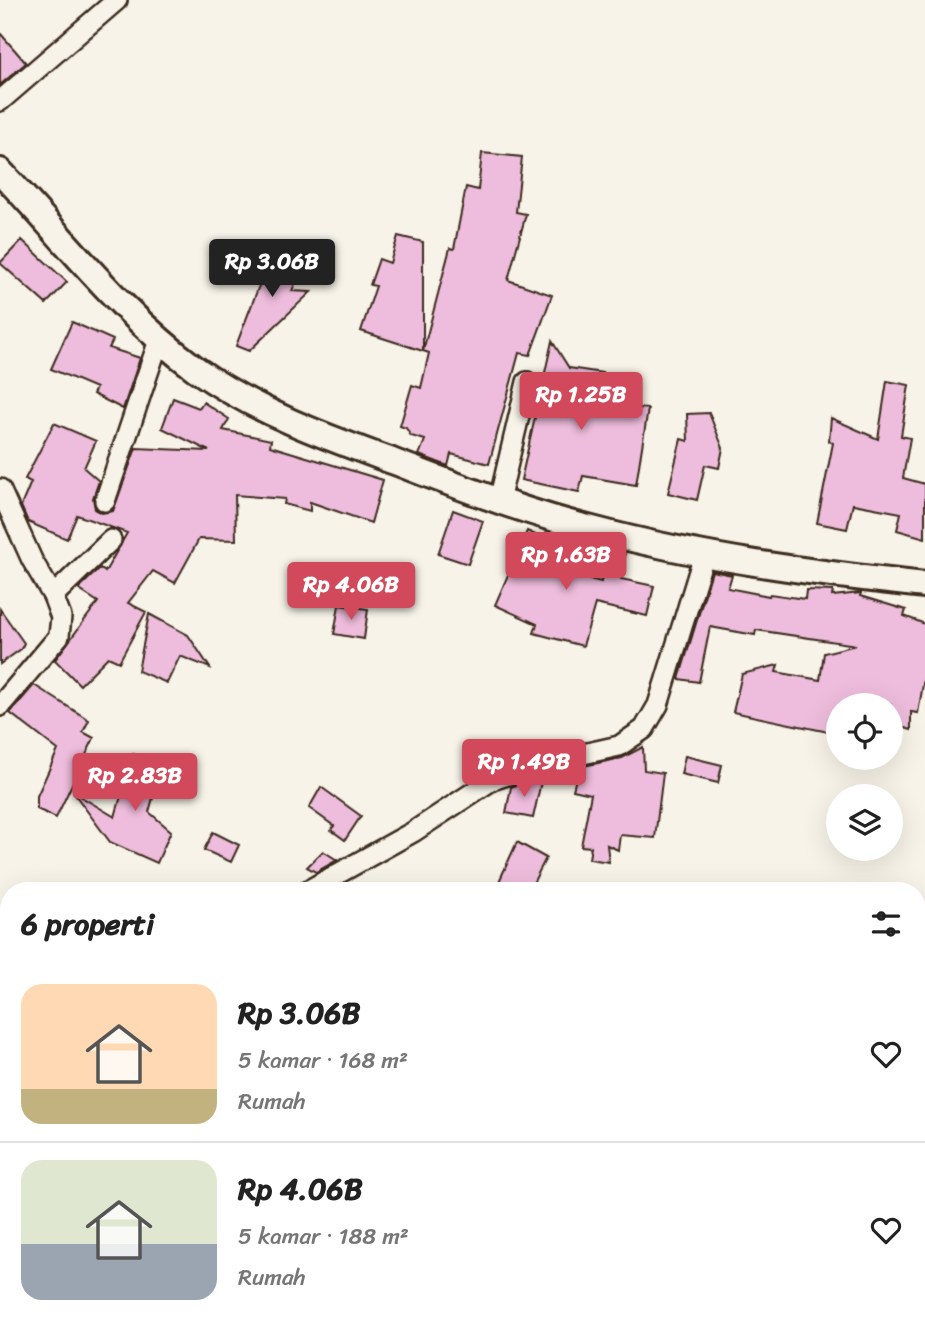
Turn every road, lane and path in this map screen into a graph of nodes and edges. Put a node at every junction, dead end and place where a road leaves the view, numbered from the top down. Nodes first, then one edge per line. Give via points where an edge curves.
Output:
1 (117, 0) edge
2 (0, 101) edge
3 (0, 171) edge
4 (159, 340) junction
5 (527, 382) dead end
6 (0, 489) edge
7 (105, 501) dead end
8 (499, 501) junction
9 (111, 540) dead end
10 (704, 555) junction
11 (925, 585) edge
12 (53, 596) junction
13 (0, 706) edge
14 (323, 882) edge

1 - 2 street
3 - 4 street via 129,314
4 - 7 street
4 - 8 street via 245,399 357,448
5 - 8 street
6 - 12 street
8 - 10 street via 593,530
9 - 12 street
10 - 11 street
10 - 14 street via 658,705 645,729 619,746 492,780 413,832
12 - 13 street via 61,617 59,636

